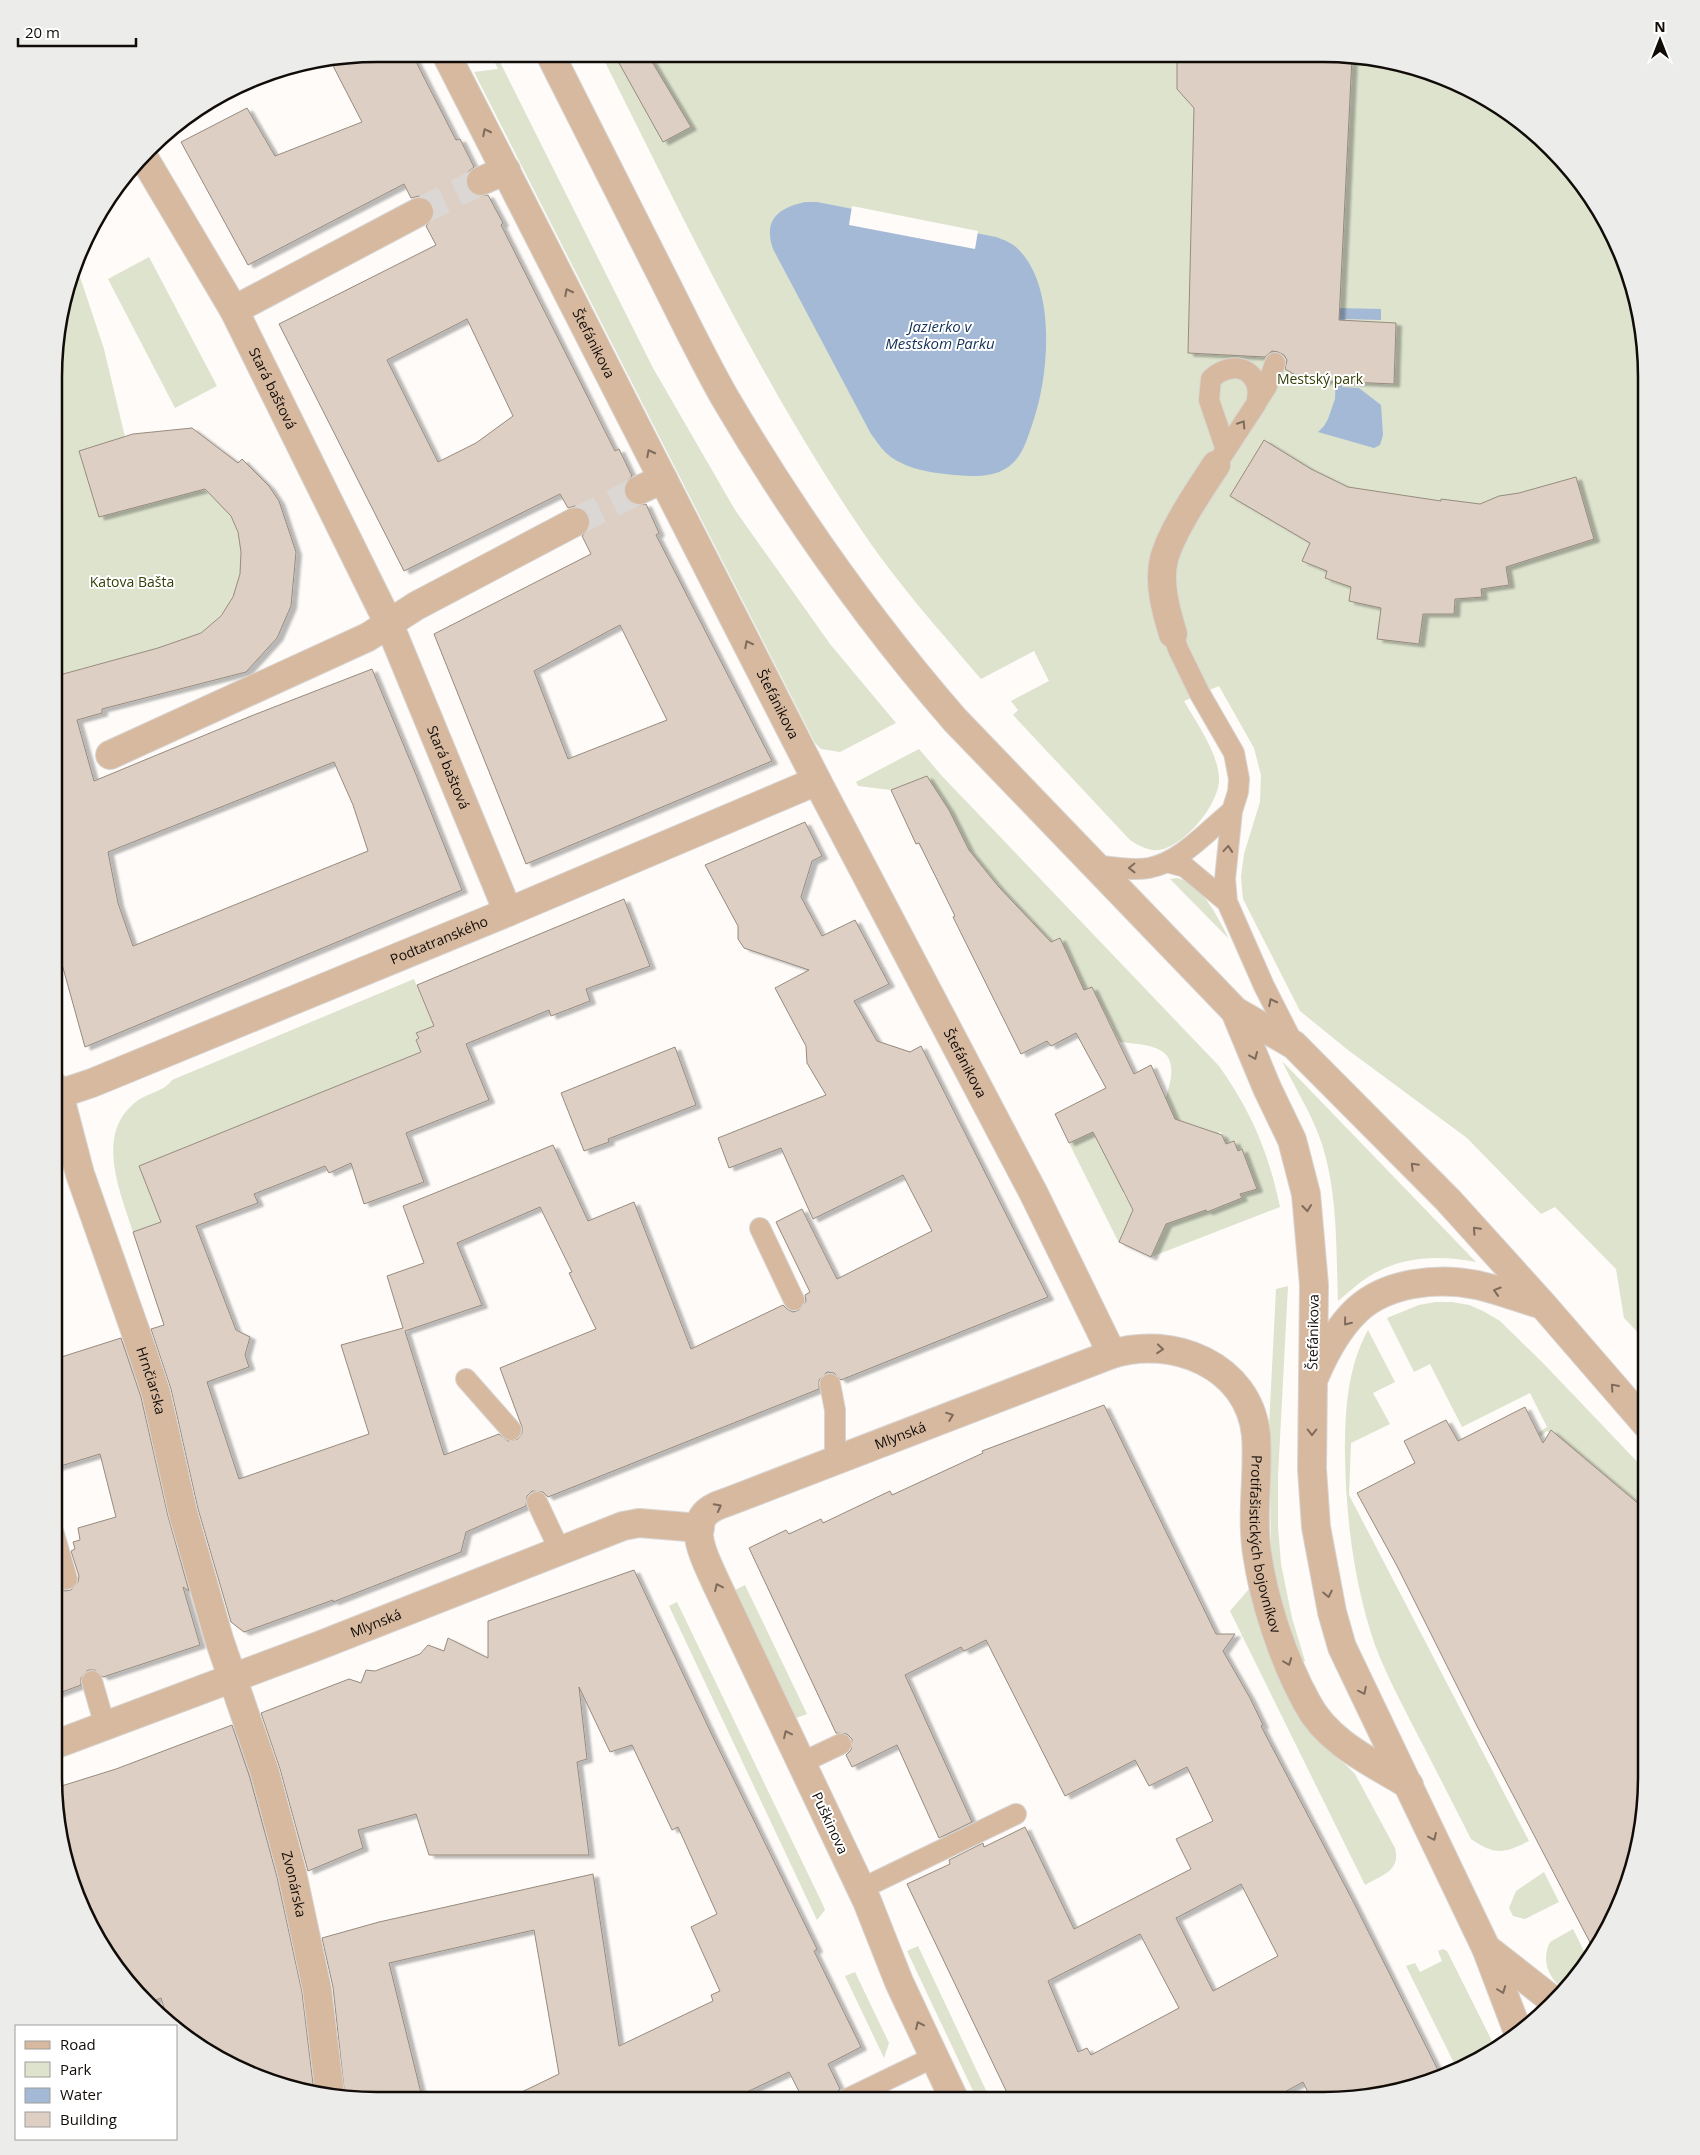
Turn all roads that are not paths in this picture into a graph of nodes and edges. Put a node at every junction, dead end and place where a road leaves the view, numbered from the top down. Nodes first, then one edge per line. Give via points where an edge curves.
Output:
1 (450, 62) edge
2 (554, 62) edge
3 (147, 163) edge
4 (506, 170) junction
5 (481, 181) tunnel mouth
6 (419, 212) tunnel mouth
7 (234, 310) junction
8 (1275, 363) dead end
9 (1256, 404) junction
10 (1221, 457) junction
11 (663, 479) junction
12 (639, 490) tunnel mouth
13 (575, 522) tunnel mouth
14 (389, 624) junction
15 (1173, 634) joint
16 (110, 754) dead end
17 (818, 781) junction
18 (1232, 811) junction
19 (1167, 862) junction
20 (1095, 865) junction
21 (1227, 902) junction
22 (508, 912) junction
23 (1235, 1011) junction
24 (1294, 1045) junction
25 (62, 1089) edge
26 (62, 1108) edge
27 (760, 1228) dead end
28 (794, 1300) dead end
29 (1543, 1305) junction
30 (1112, 1354) junction
31 (466, 1379) dead end
32 (830, 1384) dead end
33 (1312, 1384) junction
34 (1638, 1415) edge
35 (511, 1430) dead end
36 (835, 1460) junction
37 (537, 1502) dead end
38 (701, 1537) junction
39 (560, 1551) junction
40 (62, 1562) edge
41 (67, 1579) dead end
42 (232, 1679) junction
43 (92, 1681) dead end
44 (104, 1726) junction
45 (62, 1742) edge
46 (841, 1744) dead end
47 (801, 1763) junction
48 (1409, 1785) junction
49 (1016, 1814) dead end
50 (861, 1890) junction
51 (1486, 1948) junction
52 (1548, 1997) edge
53 (1516, 2026) edge
54 (934, 2057) junction
55 (329, 2089) edge
56 (862, 2092) edge
57 (951, 2092) edge

4 -> 1 street, Štefánikova
2 - 20 street, Štefánikova via 724,396 785,496 854,595 917,676 955,720
3 - 7 street, Stará baštová
4 - 5 street
11 -> 4 street, Štefánikova
6 - 7 street
7 - 14 street, Stará baštová
8 - 9 lane
10 -> 9 lane
9 - 10 lane via 1258,382 1245,370 1225,370 1211,379 1209,400
10 - 15 street via 1164,558 1164,596
11 - 12 street
17 -> 11 street, Štefánikova
13 - 14 street via 416,606
14 - 16 street via 368,637
14 - 22 street, Stará baštová
15 - 18 lane via 1200,694 1234,753 1239,779
17 - 22 street, Podtatranského
17 - 30 street, Štefánikova via 1034,1194
18 - 19 lane via 1185,852
21 -> 18 lane via 1225,879
19 -> 20 lane via 1149,868
19 - 21 lane via 1185,868
20 - 23 street, Štefánikova
24 -> 21 lane
22 - 25 street, Podtatranského via 92,1083
23 - 24 street, Štefánikova
23 -> 33 street, Štefánikova via 1292,1140 1306,1194 1314,1285
29 -> 24 street, Štefánikova via 1448,1200
26 - 42 street, Hrnčiarska via 80,1174 156,1393 183,1513
27 - 28 lane
29 -> 33 street, Štefánikova via 1476,1285 1426,1282 1398,1287 1375,1297 1357,1310 1323,1357
34 -> 29 street, Štefánikova
36 -> 30 street, Mlynská
30 -> 48 street, Protifašistických bojovníkov via 1147,1348 1185,1352 1222,1372 1243,1397 1256,1435 1255,1523 1259,1568 1296,1682 1312,1712 1330,1734
31 - 35 lane
32 - 36 lane via 835,1410
33 -> 48 street via 1316,1527 1332,1612 1342,1647
38 -> 36 street, Mlynská via 706,1514 715,1507
37 - 39 lane
38 - 39 street, Mlynská via 658,1524 631,1525
47 -> 38 street, Puškinova via 716,1583
39 - 42 street, Mlynská
40 - 41 lane
42 - 44 street, Mlynská
42 - 55 street, Zvonárska via 265,1773 294,1882 318,1989
43 - 44 lane
44 - 45 street, Mlynská
46 - 47 lane
47 - 50 street, Puškinova
48 -> 51 street
49 - 50 lane
54 -> 50 street, Puškinova
51 - 52 street
51 -> 53 street
54 - 56 lane
54 - 57 street, Puškinova

